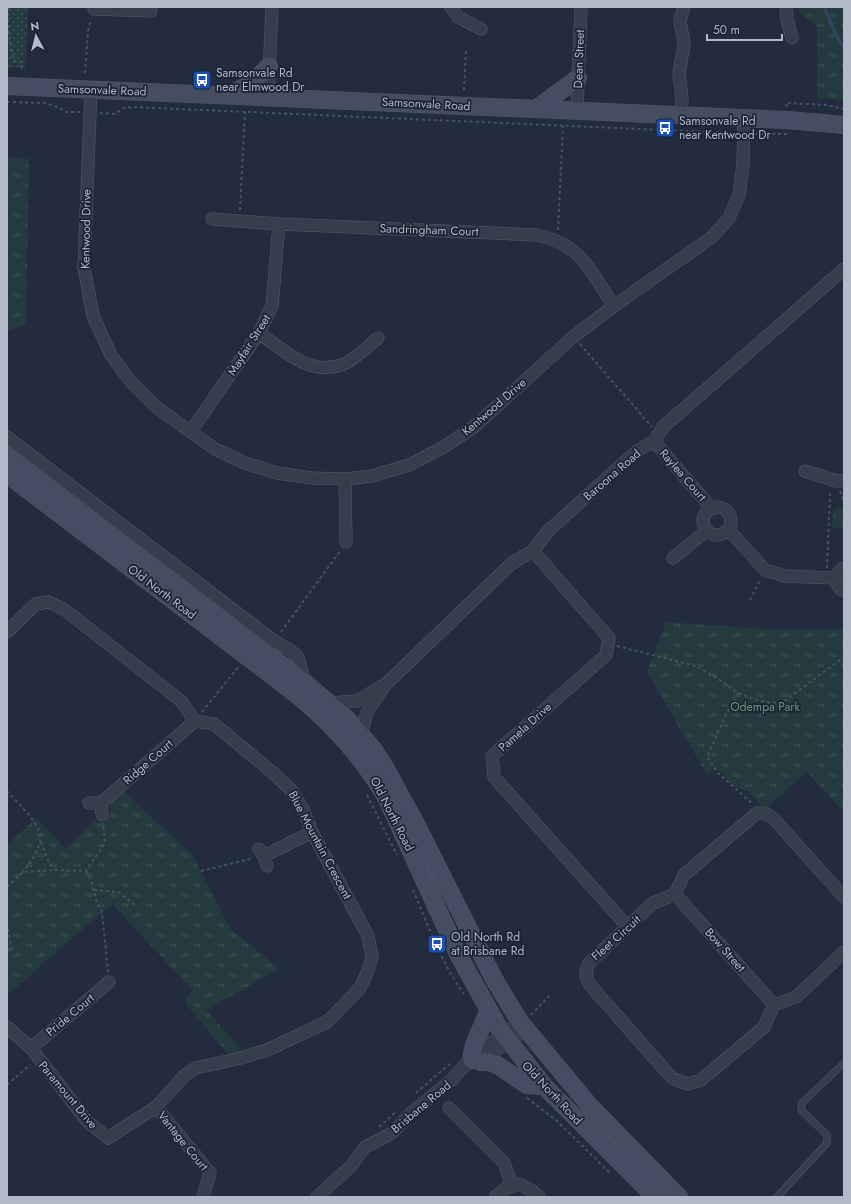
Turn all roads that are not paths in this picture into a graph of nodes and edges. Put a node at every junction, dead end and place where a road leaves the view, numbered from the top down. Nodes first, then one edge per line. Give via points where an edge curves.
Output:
1 (272, 7) edge
2 (451, 7) edge
3 (581, 7) edge
4 (684, 7) edge
5 (786, 7) edge
6 (94, 8) edge
7 (151, 11) dead end
8 (481, 29) dead end
9 (792, 38) dead end
10 (269, 66) junction
11 (578, 78) junction
12 (7, 86) edge
13 (91, 89) junction
14 (230, 95) junction
15 (268, 97) junction
16 (536, 109) junction
17 (577, 111) junction
18 (681, 116) junction
19 (744, 118) junction
20 (844, 125) edge
21 (212, 219) dead end
22 (279, 224) junction
23 (844, 269) edge
24 (614, 306) junction
25 (259, 333) junction
26 (378, 338) dead end
27 (191, 431) junction
28 (7, 436) edge
29 (656, 438) junction
30 (7, 455) edge
31 (805, 471) dead end
32 (7, 474) edge
33 (345, 479) junction
34 (840, 480) edge
35 (712, 509) junction
36 (728, 529) junction
37 (706, 531) junction
38 (346, 542) road end
39 (533, 551) junction
40 (673, 558) dead end
41 (843, 568) dead end
42 (830, 578) junction
43 (841, 590) dead end
44 (7, 632) edge
45 (303, 681) junction
46 (385, 685) junction
47 (330, 703) junction
48 (195, 721) junction
49 (361, 735) junction
50 (97, 806) road end
51 (312, 832) junction
52 (263, 857) road end
53 (675, 894) junction
54 (844, 897) edge
55 (628, 927) junction
56 (844, 952) edge
57 (109, 982) road end
58 (774, 1005) junction
59 (488, 1011) junction
60 (525, 1023) junction
61 (7, 1027) edge
62 (506, 1038) junction
63 (31, 1048) junction
64 (476, 1061) junction
65 (844, 1063) edge
66 (544, 1086) junction
67 (156, 1107) junction
68 (449, 1108) dead end
69 (512, 1185) junction
70 (203, 1197) edge
71 (317, 1197) edge
72 (495, 1197) edge
73 (539, 1197) edge
74 (655, 1197) edge
75 (679, 1197) edge
76 (777, 1197) edge

1 - 10 street
2 - 8 street via 458,17
3 - 11 street, Dean Street
4 - 18 street via 680,20 684,44 679,74
5 - 9 street
6 - 7 street
10 - 14 main road via 253,82
10 - 15 street
11 - 16 main road
11 - 17 street, Dean Street
12 - 13 main road, Samsonvale Road
13 - 14 main road, Samsonvale Road
13 - 27 street, Kentwood Drive via 84,267 93,316 111,355 131,382 156,407
14 - 15 main road, Samsonvale Road
15 - 16 main road, Samsonvale Road
16 - 17 main road, Samsonvale Road
17 - 18 main road, Samsonvale Road
18 - 19 main road, Samsonvale Road
19 - 20 main road, Samsonvale Road
19 - 24 street, Kentwood Drive via 739,195 729,218 712,237
21 - 22 street, Sandringham Court
22 - 24 street, Sandringham Court via 537,235 553,238 578,253
22 - 25 street, Mayfair Street via 272,306
23 - 29 street, Baroona Road via 663,427
24 - 33 street, Kentwood Drive via 574,337 475,426 444,447 409,465 372,476
25 - 26 street via 297,361 319,368 345,364
25 - 27 street, Mayfair Street
27 - 33 street, Kentwood Drive via 214,449 245,463 277,473
28 - 45 street via 274,641 288,648 300,660
29 - 35 street, Raylea Court
29 - 39 street, Baroona Road via 548,531
30 - 45 main road, Old North Road
31 - 34 street
32 - 59 main road, Old North Road via 296,694 347,741 374,776 387,799 459,956
33 - 38 street
35 - 36 street, Raylea Court via 718,507 728,512 731,522
35 - 37 street, Raylea Court via 703,520
36 - 37 street via 727,532 716,535
36 - 42 street via 766,570 784,576
37 - 40 street
39 - 46 street, Baroona Road via 512,563
39 - 55 street, Pamela Drive via 609,638 608,645 606,655 492,756 494,777
41 - 42 street
42 - 43 street
44 - 48 street via 36,604 49,602 65,610 181,701
45 - 47 main road, Old North Road
46 - 47 street, Baroona Road via 357,701
46 - 49 street, Baroona Road via 367,712
47 - 49 main road, Old North Road
48 - 50 street, Ridge Court
48 - 51 street, Blue Mountain Crescent via 214,724 286,785 303,809
49 - 60 main road, Old North Road via 373,749 400,794 494,979
51 - 52 street
51 - 67 street, Blue Mountain Crescent via 368,936 372,957 360,988 327,1022 306,1033 252,1055 196,1068 184,1075
53 - 54 street via 684,875 757,813 765,813 773,818
53 - 55 street, Fleet Circuit via 653,903
53 - 58 street, Bow Street
55 - 58 street, Fleet Circuit via 590,962 586,971 587,979 675,1080 687,1084 701,1080 764,1027
56 - 58 street via 796,997
57 - 63 street, Pride Court
59 - 62 main road, Old North Road
59 - 64 main road via 471,1051
60 - 62 street, Brisbane Road
60 - 75 main road, Old North Road via 589,1106
61 - 63 street, Paramount Drive
62 - 64 street, Brisbane Road
62 - 66 main road, Old North Road
63 - 67 street, Paramount Drive via 87,1121 108,1138
64 - 66 main road via 499,1066 527,1086
64 - 71 street, Brisbane Road via 464,1075 453,1079 411,1113 392,1133 365,1146 351,1166
65 - 76 lane via 802,1103 801,1110 827,1135 827,1144
66 - 74 main road, Old North Road
67 - 70 street, Vantage Court via 210,1173
68 - 69 street via 504,1163
69 - 72 street
69 - 73 street via 524,1185

